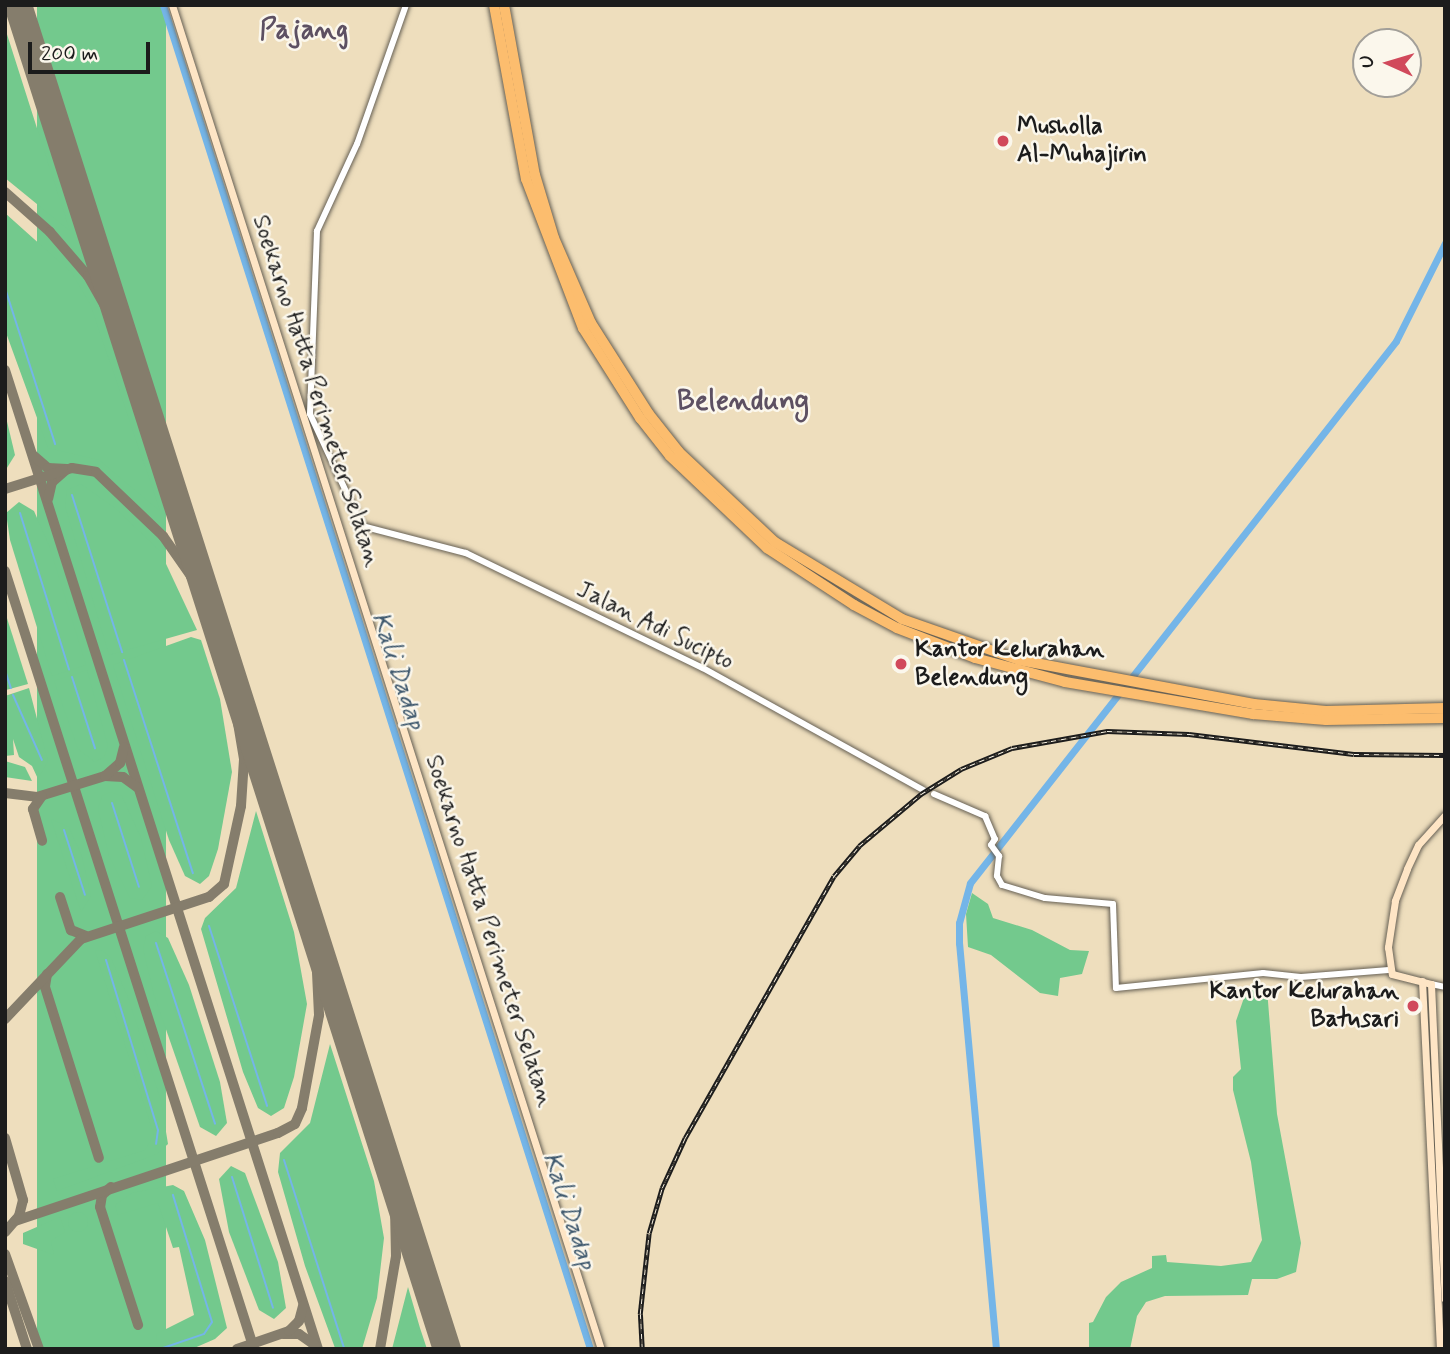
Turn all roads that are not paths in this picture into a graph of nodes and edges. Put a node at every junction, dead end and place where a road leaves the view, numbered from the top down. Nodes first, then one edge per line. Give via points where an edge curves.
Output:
1 (172, 5) edge
2 (406, 5) edge
3 (494, 5) edge
4 (504, 5) edge
5 (581, 313) junction
6 (1107, 684) junction
7 (1445, 708) edge
8 (1445, 718) edge
9 (923, 790) dead end
10 (934, 794) dead end
11 (1445, 815) edge
12 (1389, 971) junction
13 (1422, 981) junction
14 (1432, 984) junction
15 (1445, 987) edge
16 (1445, 1299) edge
17 (1442, 1337) edge
18 (601, 1349) edge
19 (1440, 1349) edge

1 - 18 main road, Soekarno Hatta Perimeter Selatan
2 - 9 street, Jalan Adi Sucipto via 357,144 317,232 310,414 360,524 466,553 703,668
3 - 5 highway via 526,180
4 - 5 highway via 535,175
5 - 6 highway via 680,452 744,517 807,565 869,602 943,636
6 - 7 highway via 1139,684 1326,711
6 - 8 highway via 1133,694 1326,720
10 - 12 street via 985,816 1002,885 1045,898 1113,904 1116,988 1263,973 1293,977
11 - 12 main road via 1418,845 1395,901
12 - 13 main road
13 - 14 main road
13 - 17 main road
14 - 15 street
14 - 16 main road
17 - 19 main road

